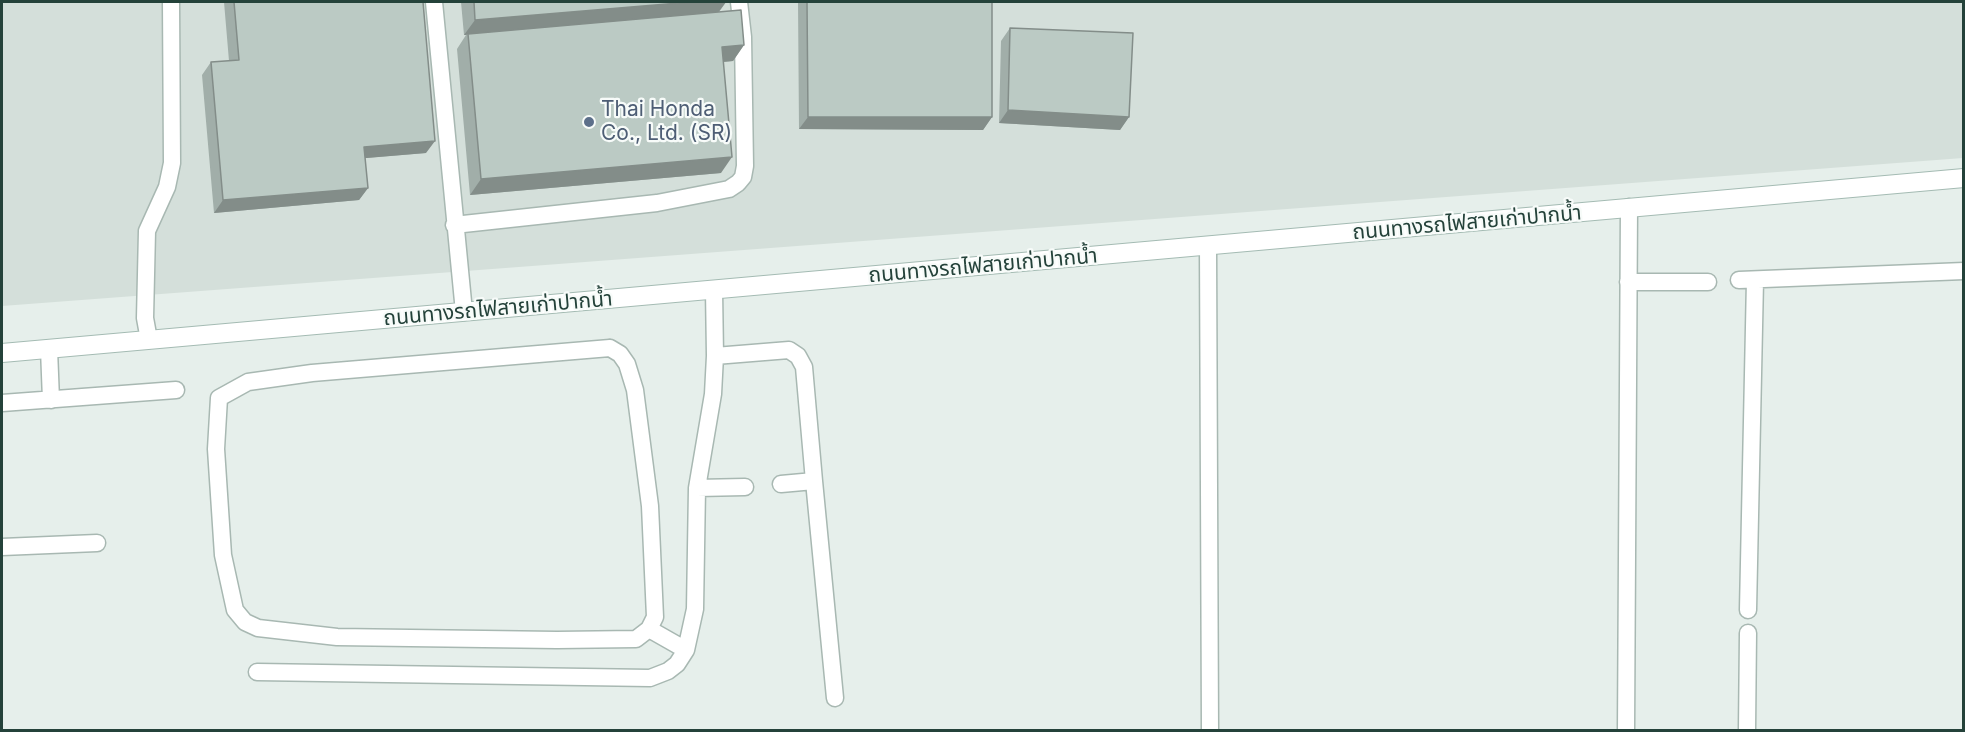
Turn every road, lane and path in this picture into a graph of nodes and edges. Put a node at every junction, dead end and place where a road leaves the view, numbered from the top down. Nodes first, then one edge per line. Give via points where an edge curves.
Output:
1 (171, 2) edge
2 (434, 2) edge
3 (739, 2) edge
4 (1964, 178) edge
5 (1629, 207) junction
6 (454, 225) junction
7 (1208, 246) junction
8 (1964, 271) edge
9 (1628, 282) junction
10 (1708, 282) dead end
11 (714, 290) junction
12 (464, 312) junction
13 (149, 340) junction
14 (49, 349) junction
15 (2, 353) edge
16 (715, 356) junction
17 (176, 390) dead end
18 (51, 400) junction
19 (2, 403) edge
20 (814, 481) junction
21 (781, 484) dead end
22 (745, 487) dead end
23 (697, 488) junction
24 (97, 543) dead end
25 (2, 546) edge
26 (1748, 610) dead end
27 (649, 629) junction
28 (1748, 633) dead end
29 (686, 650) junction
30 (257, 672) dead end
31 (835, 698) dead end
32 (1210, 730) edge
33 (1626, 730) edge
34 (1747, 730) edge

1 - 13 lane via 172,163 167,187 147,231 145,318
2 - 6 lane
3 - 6 lane via 745,166 738,183 729,189 657,203
4 - 5 main road, ถนนทางรถไฟสายเก่าปากน้ำ
5 - 7 main road, ถนนทางรถไฟสายเก่าปากน้ำ
5 - 9 lane
6 - 12 lane
7 - 11 main road, ถนนทางรถไฟสายเก่าปากน้ำ
7 - 32 lane
8 - 26 lane via 1747,280
9 - 10 lane
9 - 33 lane
11 - 12 main road, ถนนทางรถไฟสายเก่าปากน้ำ
11 - 16 lane
12 - 13 main road, ถนนทางรถไฟสายเก่าปากน้ำ
13 - 14 main road, ถนนทางรถไฟสายเก่าปากน้ำ
14 - 15 main road, ถนนทางรถไฟสายเก่าปากน้ำ
14 - 18 lane
16 - 20 lane via 789,350 798,356 804,367
16 - 23 lane
17 - 18 lane
18 - 19 lane
20 - 21 lane
20 - 31 lane
22 - 23 lane
23 - 29 lane via 695,609
24 - 25 lane
27 - 27 lane via 636,639 337,637 258,628 245,622 235,610 223,555 216,449 219,398 248,382 312,373 610,348 627,364 635,390 650,506 655,617
27 - 29 lane
28 - 34 lane
29 - 30 lane via 673,668 650,678

